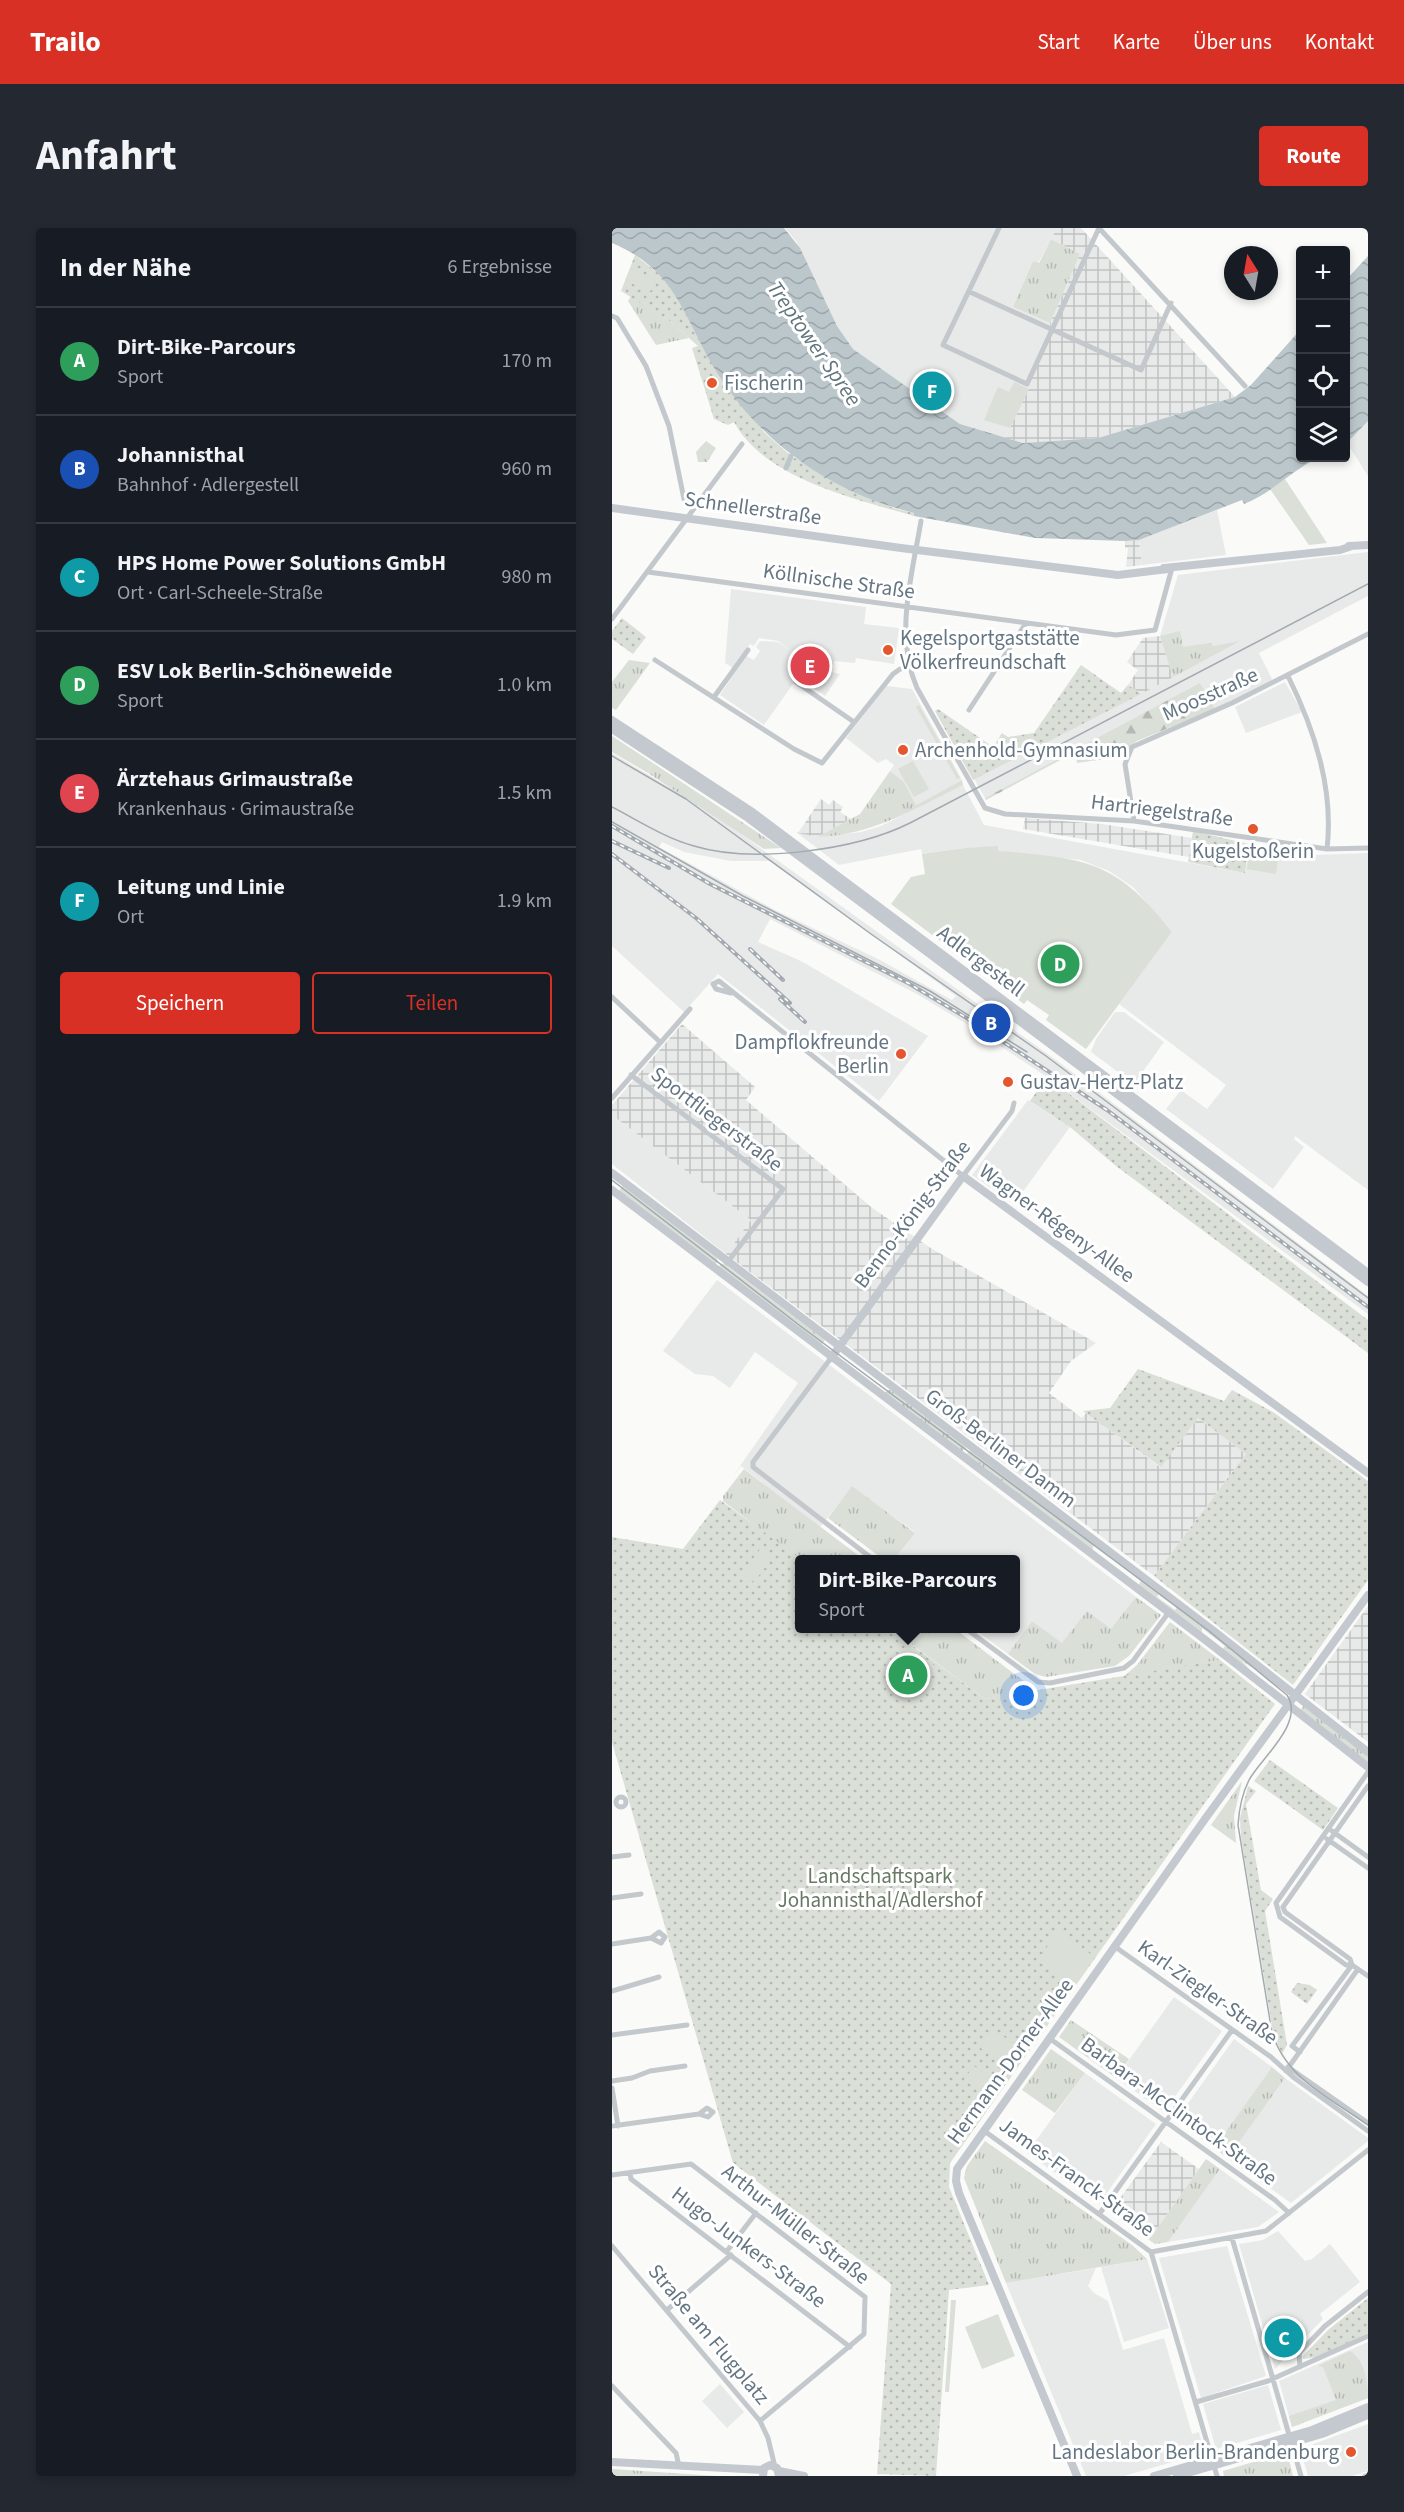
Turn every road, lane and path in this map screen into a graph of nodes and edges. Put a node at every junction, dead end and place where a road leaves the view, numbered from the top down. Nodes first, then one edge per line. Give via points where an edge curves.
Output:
1 (999, 228) edge
2 (1099, 228) edge
3 (970, 292) junction
4 (1171, 303) junction
5 (612, 316) edge
6 (1051, 330) junction
7 (1245, 386) dead end
8 (742, 444) dead end
9 (696, 507) junction
10 (612, 508) edge
11 (688, 517) junction
12 (921, 521) dead end
13 (1368, 545) edge
14 (916, 548) junction
15 (1170, 568) junction
16 (648, 572) junction
17 (909, 607) junction
18 (612, 619) edge
19 (1026, 623) junction
20 (1368, 634) edge
21 (748, 650) dead end
22 (655, 660) dead end
23 (908, 668) junction
24 (1288, 676) junction
25 (796, 682) dead end
26 (714, 697) junction
27 (969, 710) dead end
28 (612, 720) edge
29 (854, 722) junction
30 (612, 729) edge
31 (713, 795) junction
32 (742, 806) junction
33 (1134, 821) junction
34 (777, 836) junction
35 (1368, 848) edge
36 (1327, 849) junction
37 (731, 993) dead end
38 (612, 997) edge
39 (690, 1009) dead end
40 (660, 1042) junction
41 (631, 1075) junction
42 (612, 1098) edge
43 (1014, 1103) dead end
44 (612, 1173) edge
45 (963, 1176) junction
46 (612, 1190) edge
47 (1314, 1238) junction
48 (727, 1263) junction
49 (1368, 1273) edge
50 (1368, 1282) edge
51 (837, 1346) junction
52 (831, 1358) junction
53 (1368, 1473) edge
54 (867, 1555) edge
55 (1368, 1595) edge
56 (1169, 1612) junction
57 (970, 1633) edge
58 (1296, 1695) junction
59 (1287, 1705) junction
60 (1368, 1752) edge
61 (1368, 1770) edge
62 (1368, 1786) edge
63 (1328, 1828) junction
64 (1335, 1833) junction
65 (1323, 1837) junction
66 (1329, 1840) junction
67 (629, 1855) dead end
68 (612, 1857) edge
69 (1368, 1857) edge
70 (1368, 1868) edge
71 (641, 1894) dead end
72 (612, 1898) edge
73 (1283, 1907) junction
74 (1276, 1908) junction
75 (651, 1938) dead end
76 (612, 1944) edge
77 (1114, 1946) junction
78 (1352, 1965) junction
79 (1359, 1969) junction
80 (1368, 1976) edge
81 (659, 1977) dead end
82 (612, 1991) edge
83 (1314, 2015) junction
84 (1323, 2021) junction
85 (687, 2025) dead end
86 (1232, 2030) junction
87 (612, 2036) edge
88 (1049, 2037) junction
89 (1300, 2052) junction
90 (685, 2067) dead end
91 (1286, 2068) junction
92 (612, 2081) edge
93 (612, 2088) edge
94 (699, 2114) dead end
95 (1166, 2122) junction
96 (1368, 2122) edge
97 (615, 2126) edge
98 (983, 2130) junction
99 (1368, 2131) edge
100 (1368, 2150) edge
101 (630, 2173) junction
102 (612, 2175) edge
103 (1100, 2213) junction
104 (1288, 2213) junction
105 (756, 2214) junction
106 (1232, 2238) junction
107 (612, 2246) edge
108 (1151, 2252) junction
109 (729, 2253) junction
110 (1368, 2292) edge
111 (667, 2310) junction
112 (1368, 2336) edge
113 (850, 2347) junction
114 (1300, 2367) junction
115 (1272, 2379) junction
116 (612, 2386) edge
117 (1196, 2402) junction
118 (1368, 2407) edge
119 (1368, 2415) edge
120 (760, 2421) junction
121 (1290, 2440) junction
122 (612, 2462) edge
123 (1213, 2462) junction
124 (679, 2466) junction
125 (770, 2472) edge
126 (804, 2476) edge
127 (1077, 2476) edge
128 (1154, 2476) edge
129 (1177, 2476) edge
130 (1217, 2476) edge
131 (1301, 2476) edge

1 - 3 street
2 - 4 street
2 - 6 street
3 - 6 street
3 - 6 street via 943,345 1026,384
4 - 6 street via 1140,370
4 - 7 street
5 - 9 street via 617,318 646,366 669,426 684,499
8 - 9 street
9 - 11 street
10 - 11 main road, Schnellerstraße
11 - 14 main road, Schnellerstraße
11 - 16 street
12 - 14 street
13 - 15 main road, Schnellerstraße
14 - 15 main road, Schnellerstraße via 1118,575
14 - 17 street
15 - 19 street, Köllnische Straße via 1155,630 1116,635
16 - 17 street, Köllnische Straße
16 - 18 street
17 - 19 street, Köllnische Straße
17 - 23 street via 904,643
19 - 27 street
20 - 24 street, Moosstraße
21 - 26 street
22 - 26 street
23 - 29 street via 893,674
23 - 33 street, Hartriegelstraße via 985,808
24 - 33 street, Moosstraße via 1132,747 1125,764
24 - 36 street via 1308,717 1320,762 1329,804
25 - 29 street
26 - 29 street via 822,764
28 - 32 main road
30 - 31 main road
31 - 32 main road via 722,796 740,809
31 - 34 main road
32 - 34 main road
33 - 36 street, Hartriegelstraße
34 - 47 main road, Adlergestell
35 - 36 street, Hartriegelstraße
37 - 45 street, Wagner-Régeny-Allee
38 - 40 street
39 - 40 street
40 - 41 street
41 - 42 street
41 - 48 street, Sportfliegerstraße via 783,1190
43 - 45 street, Benno-König-Straße
44 - 48 main road, Groß-Berliner Damm
45 - 51 main road, Benno-König-Straße
45 - 53 main road, Wagner-Régeny-Allee
46 - 52 main road, Groß-Berliner Damm
47 - 49 main road, Adlergestell
47 - 50 main road, Adlergestell
48 - 51 main road, Groß-Berliner Damm
51 - 52 main road, Benno-König-Straße
51 - 58 main road, Groß-Berliner Damm
52 - 54 street via 753,1467
52 - 56 main road, Groß-Berliner Damm
55 - 58 main road, Hermann-Dorner-Allee
56 - 57 street via 1124,1668 1046,1683 1027,1676
56 - 59 main road, Groß-Berliner Damm
58 - 59 main road, Hermann-Dorner-Allee
58 - 60 main road, Groß-Berliner Damm
59 - 61 main road, Groß-Berliner Damm
59 - 77 main road, Hermann-Dorner-Allee
61 - 63 street
62 - 64 street
63 - 64 street
63 - 65 street
64 - 66 street
64 - 69 street
65 - 66 street
65 - 74 street via 1278,1899
66 - 70 street
66 - 73 street
67 - 68 street
71 - 72 street
73 - 74 street
73 - 78 street via 1350,1959
74 - 78 street via 1280,1917 1346,1965
75 - 76 street
77 - 86 street, Karl-Ziegler-Straße
77 - 88 main road, Hermann-Dorner-Allee
78 - 79 street
78 - 83 street
79 - 80 street
79 - 84 street
81 - 82 street
83 - 84 street
83 - 89 street via 1292,2046
84 - 89 street
85 - 87 street
86 - 91 street, Karl-Ziegler-Straße
86 - 95 street
88 - 95 street, Barbara-McClintock-Straße
88 - 98 main road, Hermann-Dorner-Allee
89 - 91 street
90 - 92 street
91 - 96 street, Karl-Ziegler-Straße
91 - 99 street, Karl-Ziegler-Straße
93 - 97 street
94 - 97 street
95 - 103 street
95 - 104 street, Barbara-McClintock-Straße
98 - 103 street, James-Franck-Straße
98 - 127 main road, Hermann-Dorner-Allee via 958,2165 957,2185
100 - 104 street
101 - 102 street, Arthur-Müller-Straße
101 - 105 street, Arthur-Müller-Straße via 691,2164
101 - 109 street, Hugo-Junkers-Straße via 631,2179
103 - 108 street, James-Franck-Straße
104 - 106 street via 1261,2233
105 - 109 street
105 - 113 street, Arthur-Müller-Straße via 865,2297 864,2334
106 - 108 street
106 - 115 street
107 - 111 street, Straße am Flugplatz
108 - 117 street, James-Franck-Straße
109 - 111 street
109 - 113 street, Hugo-Junkers-Straße
110 - 114 street via 1325,2326 1299,2353
111 - 120 street, Straße am Flugplatz
112 - 114 street
113 - 120 street, Arthur-Müller-Straße
114 - 115 street
115 - 117 street
115 - 121 street
116 - 124 street via 676,2453
117 - 123 street, James-Franck-Straße
118 - 121 main road
119 - 121 main road
120 - 125 street, Straße am Flugplatz via 771,2449
121 - 123 main road
121 - 131 street
122 - 124 main road
123 - 128 main road
123 - 129 main road
123 - 130 street, James-Franck-Straße
124 - 125 main road
125 - 126 main road

